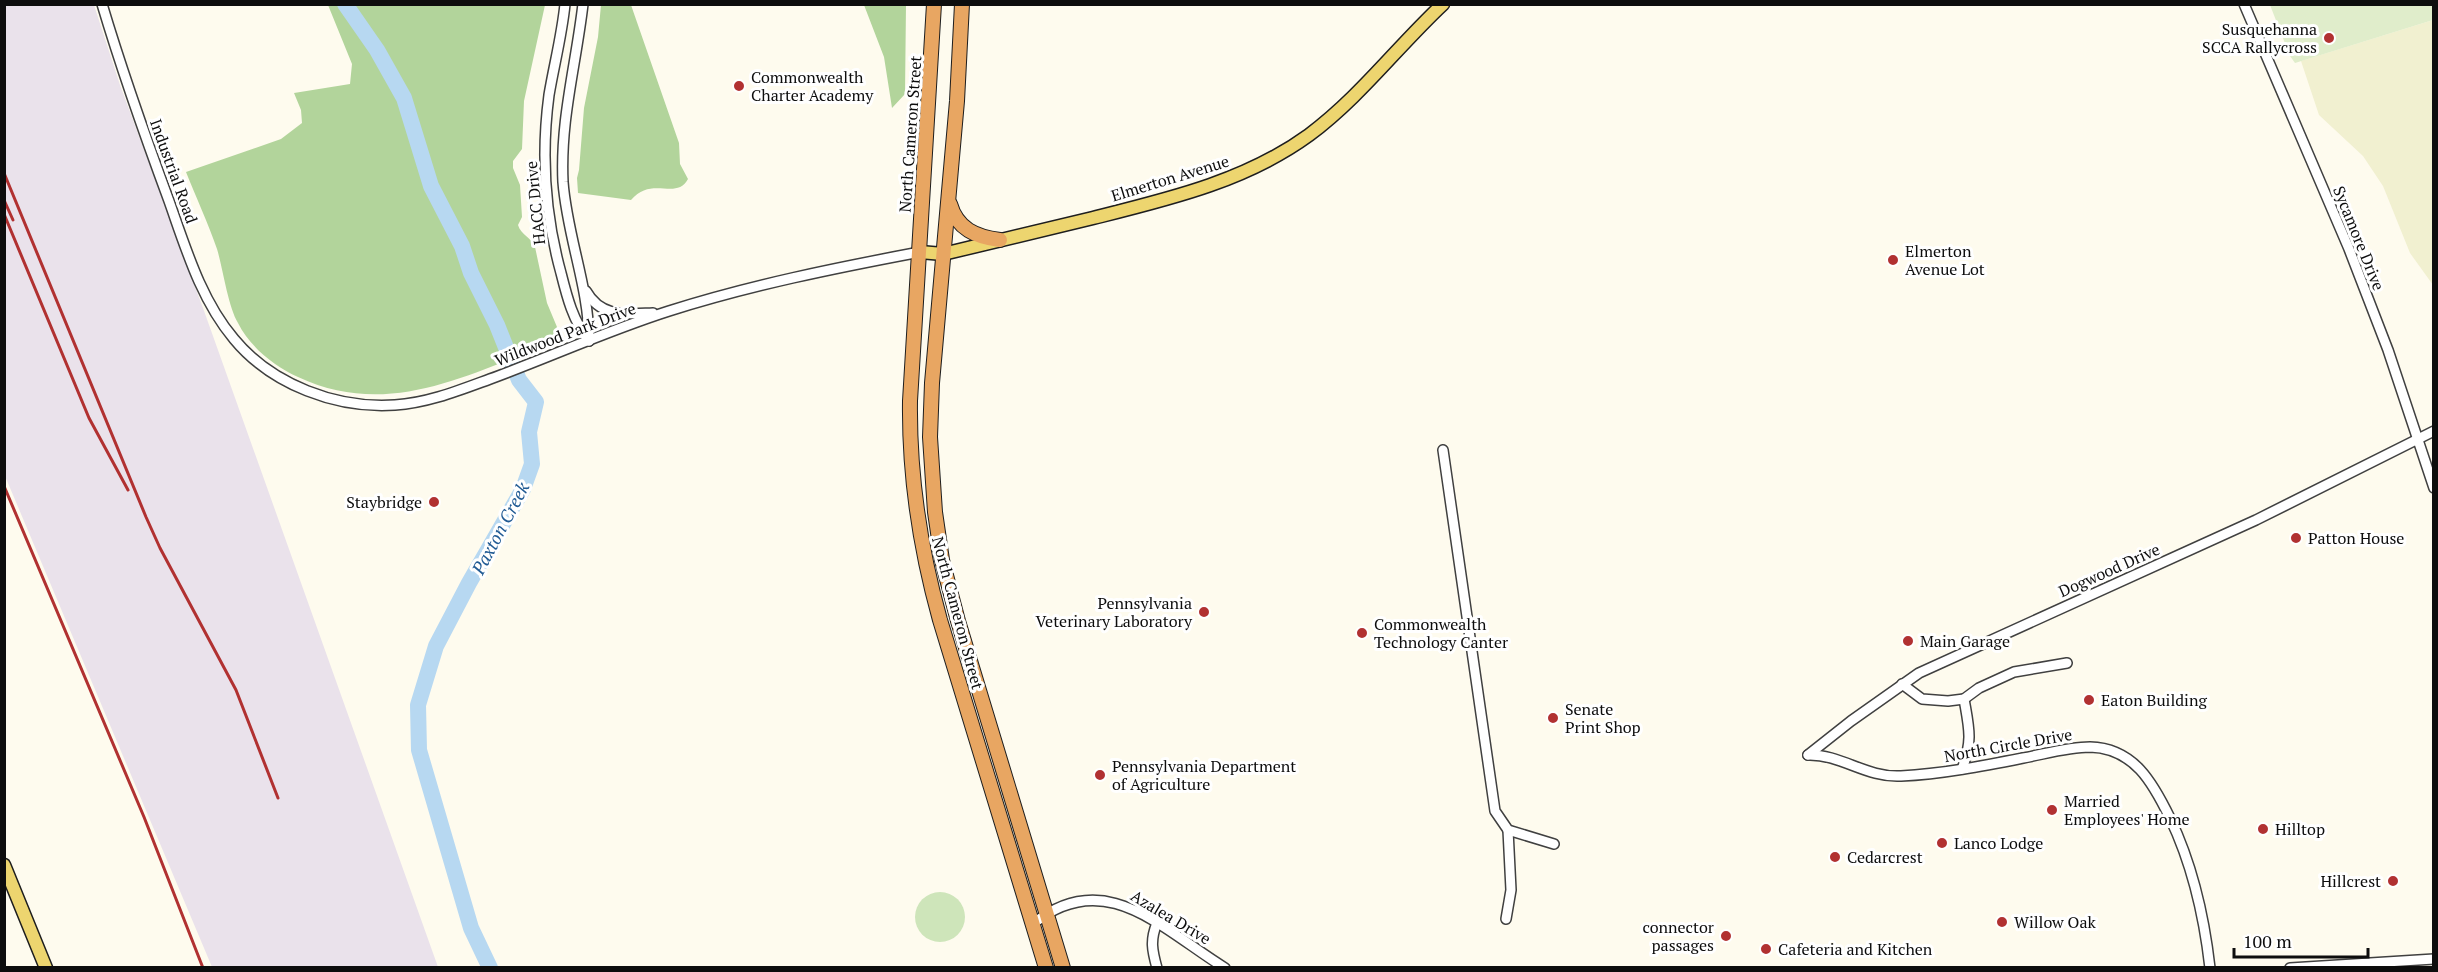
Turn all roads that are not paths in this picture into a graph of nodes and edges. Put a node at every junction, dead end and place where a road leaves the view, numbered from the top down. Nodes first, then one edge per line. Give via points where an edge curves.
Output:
1 (102, 4) edge
2 (565, 4) edge
3 (583, 4) edge
4 (934, 4) edge
5 (962, 4) edge
6 (1443, 4) edge
7 (2244, 4) edge
8 (949, 202) junction
9 (1000, 240) junction
10 (920, 252) junction
11 (943, 254) junction
12 (584, 288) junction
13 (664, 312) junction
14 (235, 341) joint
15 (589, 341) junction
16 (2433, 431) edge
17 (2416, 438) junction
18 (1443, 450) dead end
19 (2433, 488) edge
20 (2067, 663) dead end
21 (1902, 684) junction
22 (1964, 699) junction
23 (1808, 755) joint
24 (1962, 769) junction
25 (1508, 830) junction
26 (1554, 844) dead end
27 (4, 865) edge
28 (8, 884) edge
29 (1029, 911) junction
30 (1046, 913) junction
31 (1506, 919) dead end
32 (1157, 923) junction
33 (1033, 924) junction
34 (2433, 959) edge
35 (1156, 963) edge
36 (43, 966) edge
37 (1046, 968) edge
38 (1063, 968) edge
39 (1225, 968) edge
40 (2210, 968) edge
41 (2290, 968) edge

1 - 14 street, Industrial Road via 123,75 195,271 212,308
2 - 15 street, HACC Drive via 547,118 546,185 561,275 578,327
3 - 12 street, HACC Drive via 567,98 563,163 569,229
4 - 10 highway, North Cameron Street
5 - 8 highway, North Cameron Street
6 - 9 main road, Elmerton Avenue via 1338,112 1271,158 1228,179 1174,197
7 - 17 street, Sycamore Drive via 2349,249 2399,378
8 - 9 highway via 964,228
8 - 11 highway, North Cameron Street
9 - 11 main road, Elmerton Avenue
10 - 11 main road, Elmerton Avenue
10 - 13 street, Wildwood Park Drive via 791,278
10 - 29 highway, North Cameron Street via 910,418 918,522 940,620
11 - 30 highway, North Cameron Street via 930,437 938,536 958,621
12 - 13 street, HACC Drive via 594,303 611,313
12 - 15 street, HACC Drive
13 - 15 street, Wildwood Park Drive
14 - 15 street, Wildwood Park Drive via 264,367 296,387 364,405 424,400
16 - 17 street, Dogwood Drive
17 - 19 street, Sycamore Drive
17 - 21 street, Dogwood Drive via 2256,520
18 - 25 street via 1495,811
20 - 22 street via 2014,672 1978,688
21 - 22 street via 1922,699
21 - 23 street, Dogwood Drive
22 - 24 street via 1971,739
23 - 24 street, North Circle Drive via 1884,776
24 - 40 street, North Circle Drive via 2090,747 2117,752 2131,760 2153,784 2188,860 2201,903
25 - 26 street
25 - 31 street via 1511,890
27 - 28 main road
28 - 36 main road
29 - 30 street
29 - 33 highway, North Cameron Street
30 - 32 street, Azalea Drive via 1082,902 1108,900 1133,908
30 - 33 street, Azalea Drive
30 - 38 highway, North Cameron Street
32 - 35 street via 1151,939
32 - 39 street, Azalea Drive
33 - 37 highway, North Cameron Street
34 - 41 street

